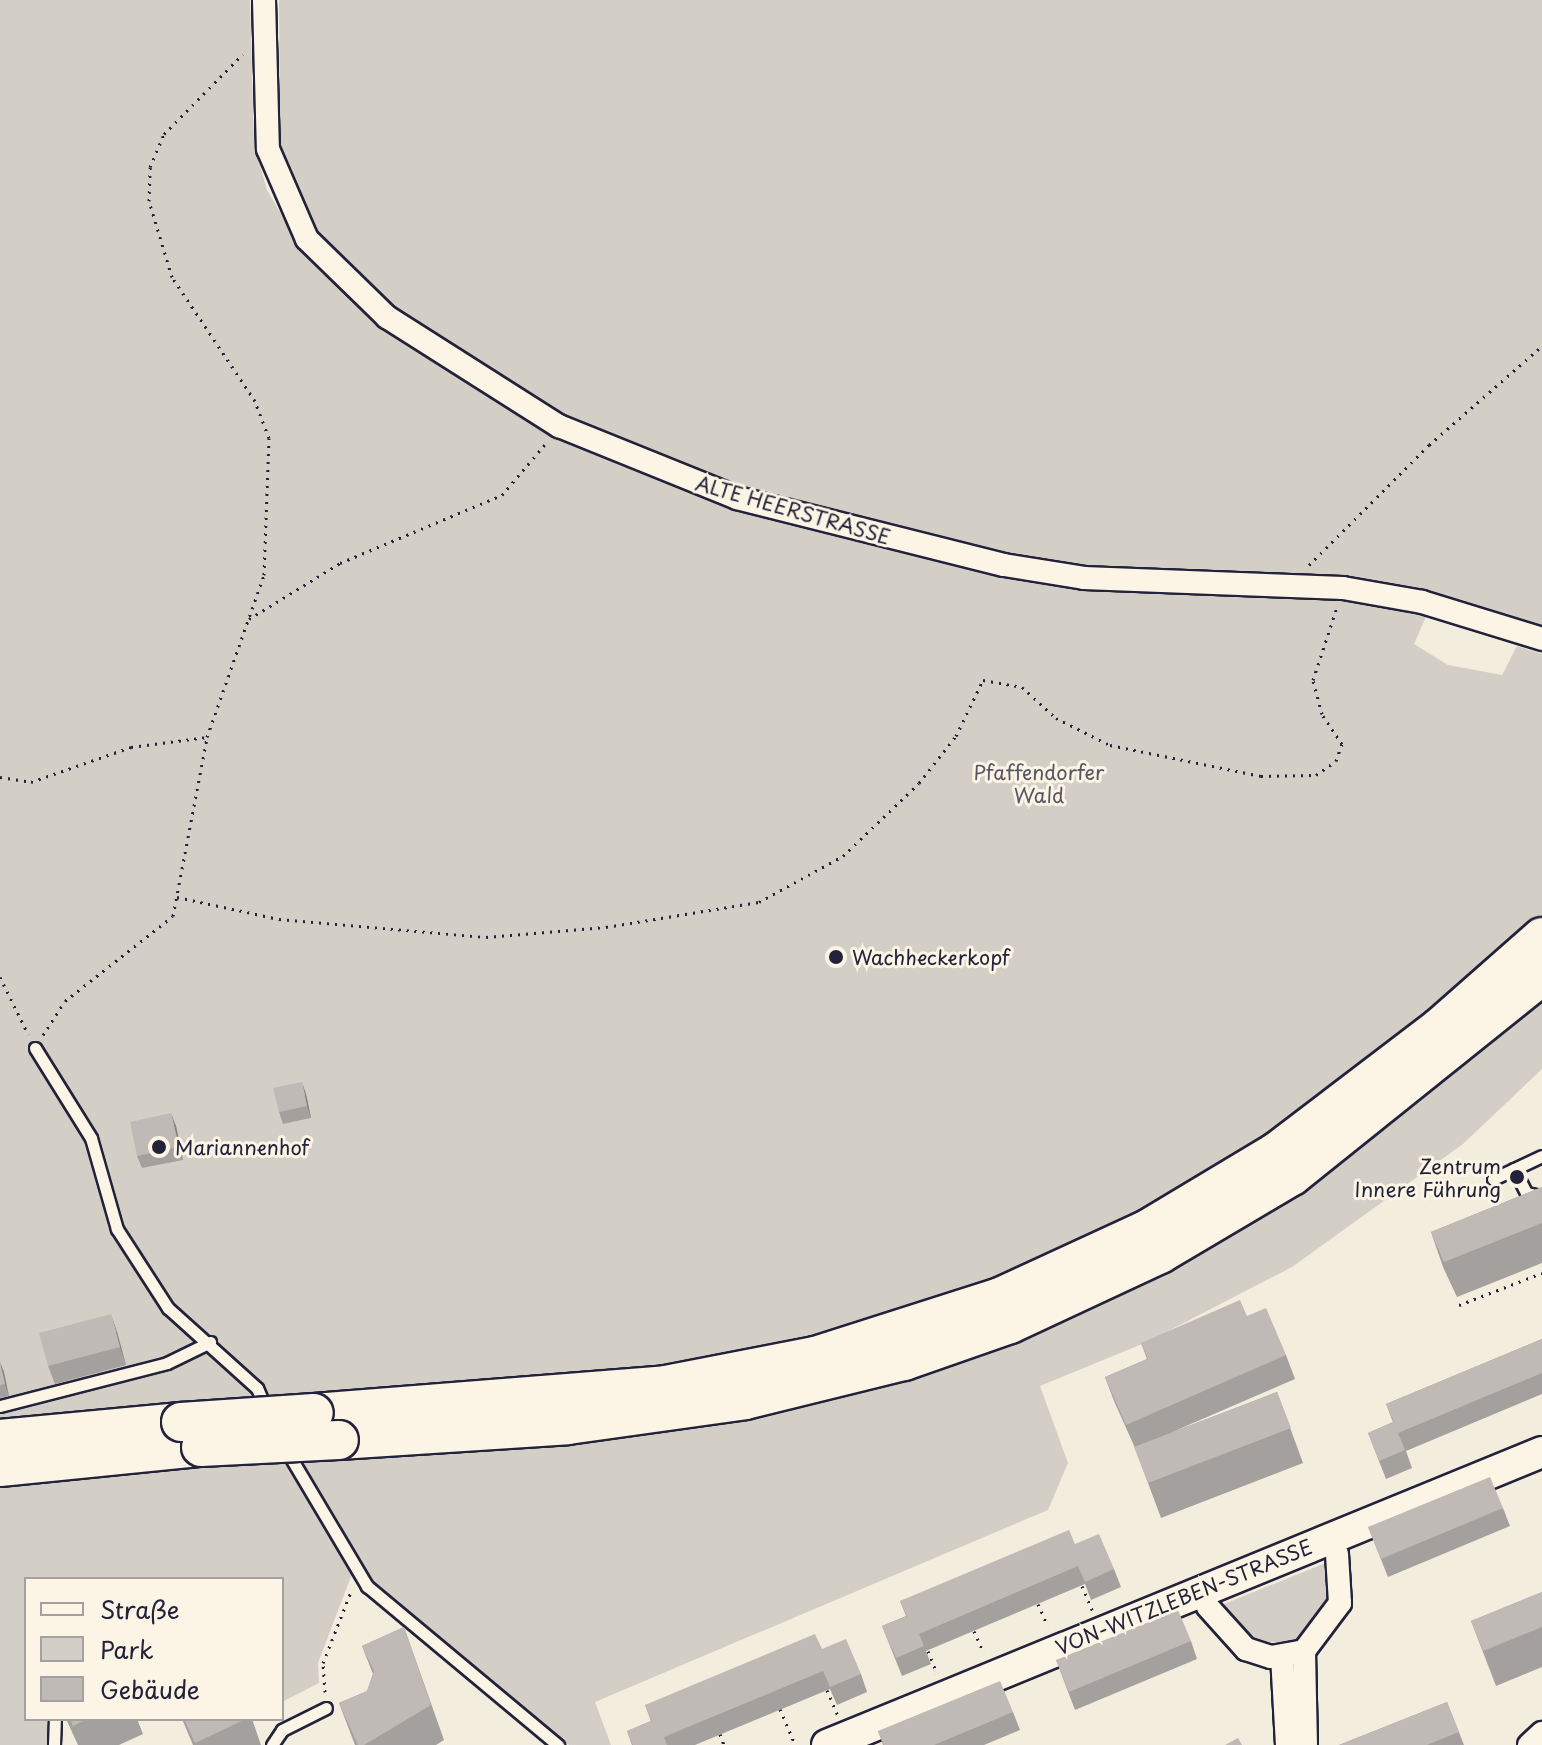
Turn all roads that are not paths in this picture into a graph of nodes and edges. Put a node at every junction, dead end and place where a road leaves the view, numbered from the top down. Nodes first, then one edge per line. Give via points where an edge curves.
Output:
1 (264, 0) edge
2 (1542, 639) edge
3 (1542, 937) edge
4 (1542, 976) edge
5 (35, 1048) road end
6 (1542, 1156) edge
7 (1514, 1169) junction
8 (1493, 1179) dead end
9 (1542, 1196) edge
10 (210, 1342) junction
11 (14, 1391) dead end
12 (37, 1393) junction
13 (0, 1406) edge
14 (326, 1427) junction
15 (191, 1434) junction
16 (0, 1439) edge
17 (1542, 1452) edge
18 (0, 1467) edge
19 (1337, 1554) dead end
20 (1208, 1607) dead end
21 (1293, 1654) junction
22 (326, 1708) road end
23 (55, 1721) edge
24 (1542, 1733) edge
25 (834, 1734) edge
26 (54, 1745) edge
27 (272, 1745) edge
28 (558, 1745) edge
29 (1287, 1745) edge
30 (1306, 1745) edge
31 (1529, 1745) edge

1 - 2 street, ALTE HEERSTRASSE via 274,174 307,239 387,317 559,426 715,491 1004,565 1112,580 1343,588 1422,602
3 - 14 highway via 1440,1027 1276,1152 1146,1230 1000,1297 815,1356 681,1383
4 - 14 highway via 1292,1176 1160,1254 1010,1324 904,1361 745,1400 568,1425
5 - 10 lane via 91,1138 117,1229 168,1308
6 - 7 lane
7 - 8 lane
7 - 9 lane via 1529,1196
10 - 12 lane via 167,1363
10 - 28 lane via 257,1388 303,1487 358,1575
11 - 12 lane
12 - 13 lane
14 - 15 highway, bridge
15 - 16 highway
15 - 18 highway
17 - 25 street, VON-WITZLEBEN-STRASSE
19 - 21 street via 1340,1603
20 - 21 street via 1235,1643
21 - 29 street
21 - 30 street
22 - 27 lane via 282,1730
23 - 26 lane
24 - 31 street

